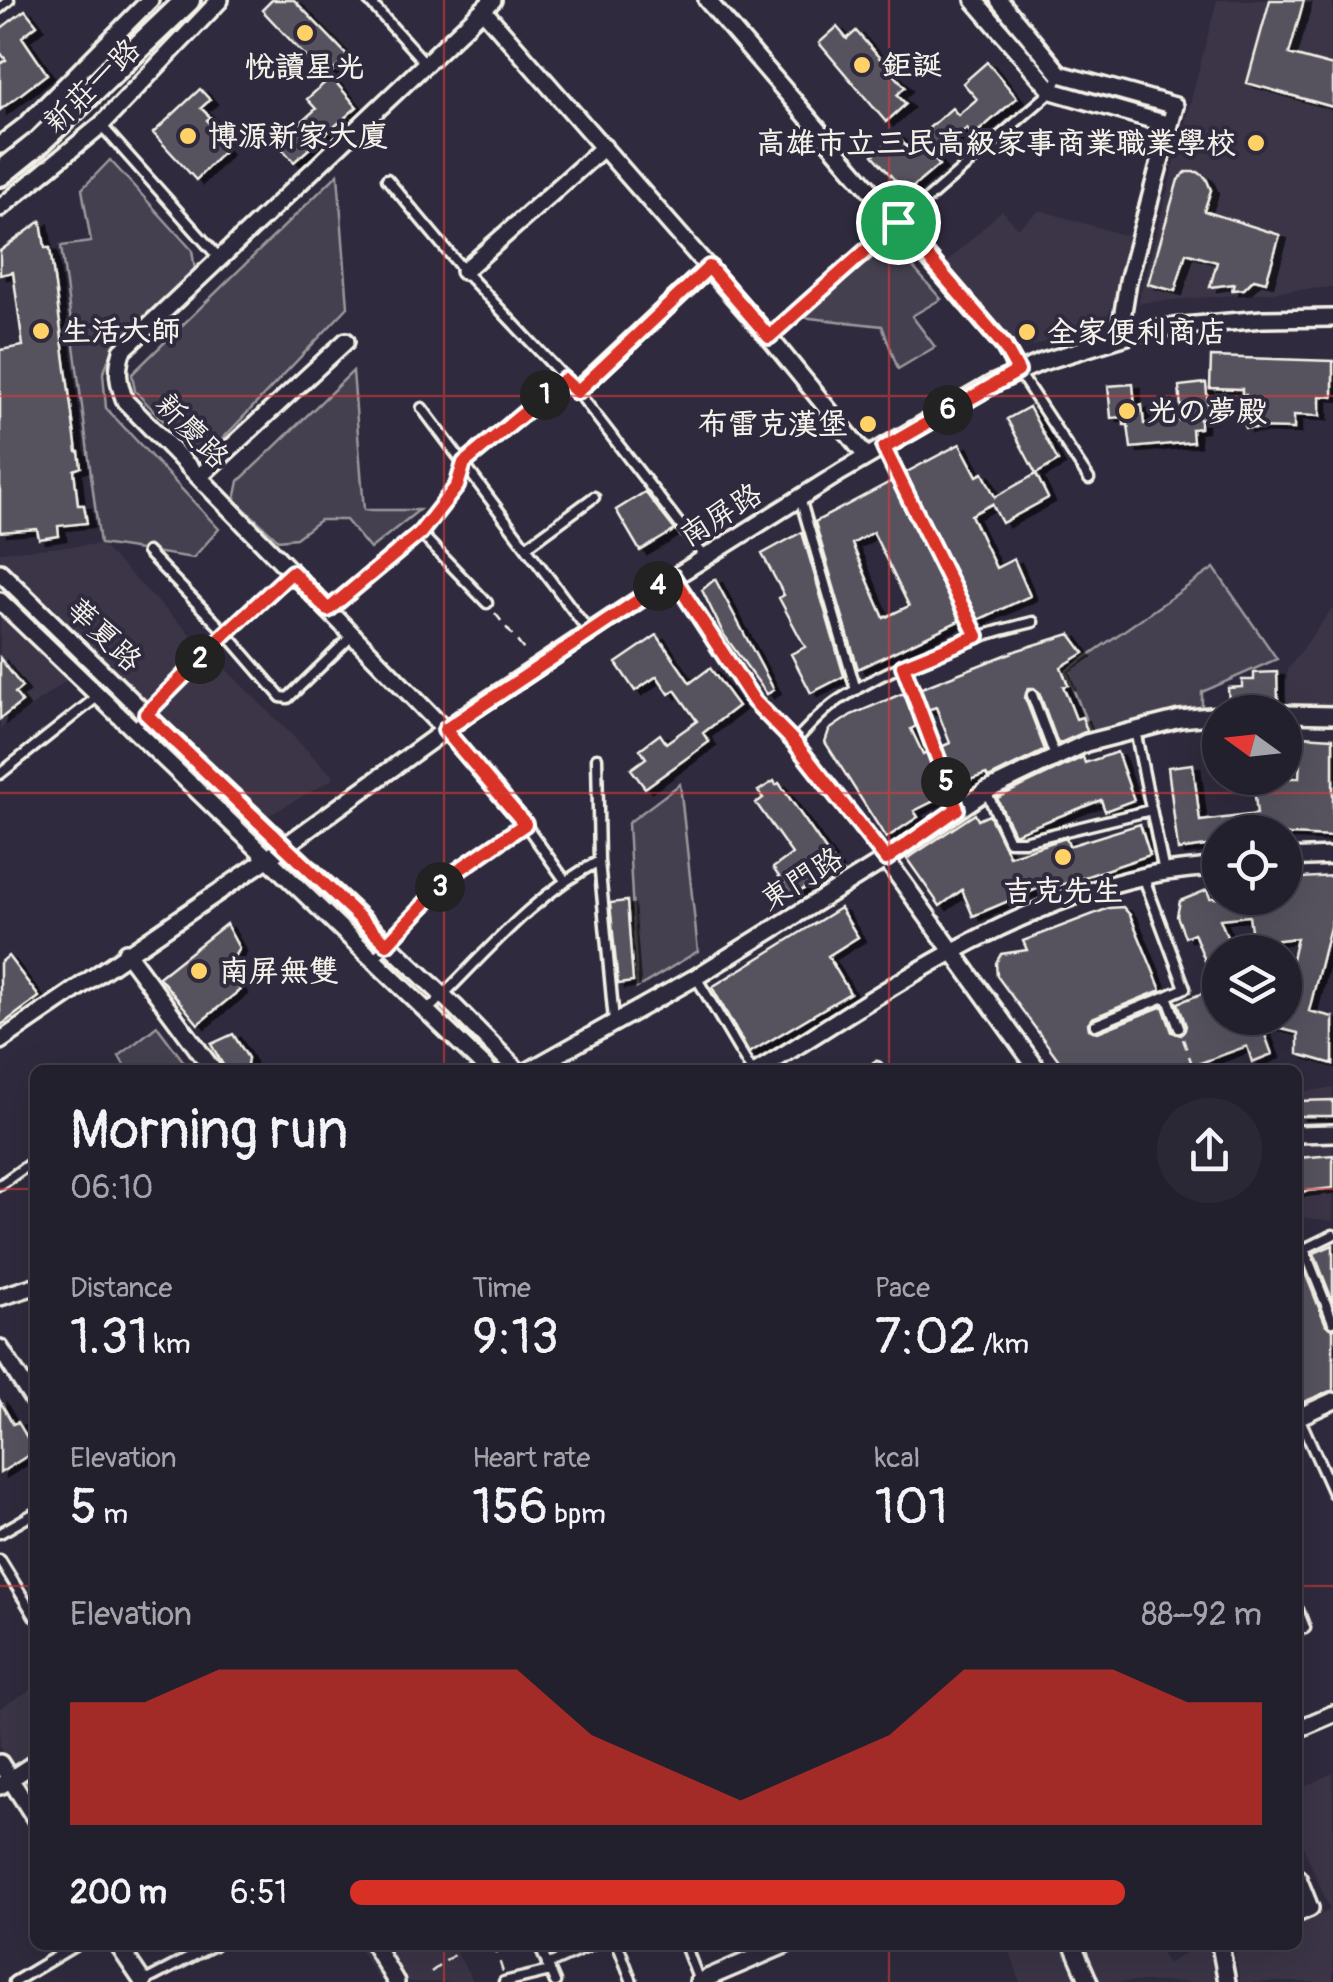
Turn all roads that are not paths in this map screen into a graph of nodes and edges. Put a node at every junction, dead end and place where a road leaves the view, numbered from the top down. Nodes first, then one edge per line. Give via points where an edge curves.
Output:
1 (8, 0) edge
2 (150, 0) edge
3 (188, 0) edge
4 (220, 0) edge
5 (368, 0) edge
6 (706, 0) edge
7 (974, 0) edge
8 (999, 0) edge
9 (488, 5) edge
10 (0, 8) edge
11 (426, 64) junction
12 (1060, 74) junction
13 (1052, 91) junction
14 (1170, 125) junction
15 (100, 126) junction
16 (0, 145) edge
17 (604, 147) junction
18 (0, 174) edge
19 (387, 180) dead end
20 (0, 208) edge
21 (898, 222) junction
22 (221, 260) junction
23 (709, 267) junction
24 (464, 271) junction
25 (1333, 318) edge
26 (769, 337) junction
27 (1119, 337) junction
28 (346, 341) dead end
29 (1018, 371) junction
30 (564, 380) junction
31 (577, 392) junction
32 (422, 408) dead end
33 (884, 448) junction
34 (867, 457) junction
35 (464, 463) junction
36 (198, 477) junction
37 (1089, 479) dead end
38 (594, 497) dead end
39 (800, 498) junction
40 (420, 533) junction
41 (526, 547) junction
42 (147, 552) dead end
43 (704, 556) junction
44 (0, 572) edge
45 (292, 572) junction
46 (673, 577) junction
47 (0, 601) edge
48 (487, 603) road end
49 (328, 610) junction
50 (1032, 622) dead end
51 (226, 633) junction
52 (590, 633) junction
53 (353, 636) junction
54 (977, 636) junction
55 (903, 666) junction
56 (856, 690) junction
57 (1032, 695) dead end
58 (97, 697) junction
59 (146, 714) junction
60 (1302, 715) edge
61 (1333, 716) edge
62 (1202, 718) edge
63 (1134, 729) junction
64 (132, 730) junction
65 (445, 730) junction
66 (794, 742) junction
67 (1054, 756) junction
68 (597, 758) dead end
69 (0, 774) edge
70 (986, 790) junction
71 (957, 809) junction
72 (1151, 810) junction
73 (525, 824) junction
74 (284, 846) junction
75 (1333, 856) edge
76 (1302, 857) edge
77 (266, 859) junction
78 (886, 859) junction
79 (599, 860) junction
80 (1202, 868) edge
81 (1164, 872) junction
82 (1142, 876) junction
83 (564, 879) junction
84 (387, 944) junction
85 (951, 951) junction
86 (126, 952) junction
87 (374, 959) junction
88 (696, 978) junction
89 (442, 996) junction
90 (1167, 996) junction
91 (427, 1011) junction
92 (614, 1020) junction
93 (1095, 1025) dead end
94 (1179, 1028) road end
95 (0, 1040) edge
96 (209, 1065) edge
97 (483, 1065) edge
98 (512, 1065) edge
99 (538, 1065) edge
100 (749, 1065) edge
101 (758, 1065) edge
102 (1030, 1065) edge
103 (1333, 1133) edge
104 (1302, 1134) edge
105 (30, 1164) edge
106 (0, 1185) edge
107 (1333, 1235) edge
108 (1302, 1250) edge
109 (1302, 1253) edge
110 (30, 1288) edge
111 (0, 1297) edge
112 (1333, 1322) edge
113 (0, 1348) edge
114 (30, 1394) edge
115 (1333, 1401) edge
116 (1302, 1414) edge
117 (1302, 1425) edge
118 (1333, 1493) edge
119 (30, 1516) edge
120 (0, 1533) edge
121 (0, 1560) edge
122 (30, 1609) edge
123 (1302, 1620) edge
124 (1305, 1628) dead end
125 (1333, 1714) edge
126 (1302, 1727) edge
127 (0, 1764) edge
128 (30, 1766) edge
129 (5, 1783) edge
130 (30, 1812) edge
131 (1302, 1888) edge
132 (1302, 1911) edge
133 (68, 1950) edge
134 (121, 1950) edge
135 (204, 1950) edge
136 (377, 1950) edge
137 (541, 1950) edge
138 (582, 1950) edge
139 (620, 1950) edge
140 (687, 1950) edge
141 (768, 1950) edge
142 (1074, 1950) edge
143 (1221, 1950) edge
144 (548, 1968) junction
145 (505, 1981) edge
146 (14, 1982) edge
147 (143, 1982) edge
148 (396, 1982) edge
149 (555, 1982) edge
150 (632, 1982) edge
151 (699, 1982) edge
152 (1089, 1982) edge
153 (1227, 1982) edge

1 - 10 lane
2 - 16 street, 新莊一路
3 - 18 street, 新莊一路
4 - 15 street, 新莊一路
5 - 11 lane
6 - 21 street
7 - 13 street
8 - 12 street
9 - 11 street, 新慶路
9 - 17 street
11 - 22 street, 新慶路
12 - 13 lane
12 - 14 street via 1175,106
13 - 14 street
13 - 21 lane
14 - 27 street
15 - 20 street, 新莊一路
15 - 22 lane
17 - 23 street
17 - 24 street
19 - 24 lane
21 - 26 lane
21 - 29 street
22 - 36 street, 新慶路 via 122,351 117,368 125,401
23 - 26 street
23 - 31 street
24 - 30 lane
25 - 27 street, 南屏路 via 1190,324
26 - 34 street
27 - 29 street, 南屏路
28 - 36 street
29 - 33 street, 南屏路
29 - 37 lane
30 - 31 lane
30 - 35 lane
31 - 43 lane
32 - 35 lane
33 - 34 street, 南屏路
33 - 54 lane
34 - 39 street, 南屏路
35 - 40 lane via 457,486
35 - 41 lane
36 - 45 street, 新慶路
38 - 41 lane
39 - 43 street, 南屏路
39 - 56 lane
40 - 48 lane
40 - 49 lane
41 - 52 lane
42 - 51 lane
43 - 46 street, 南屏路
44 - 59 street, 華夏路
45 - 49 street, 新慶路
45 - 51 lane
46 - 52 street, 南屏路
46 - 66 lane via 754,701
47 - 58 street, 華夏路
49 - 53 street, 新慶路
50 - 54 lane
51 - 53 lane via 282,698
51 - 59 lane
52 - 65 street, 南屏路
53 - 65 street, 新慶路
54 - 55 lane
55 - 56 lane
55 - 71 lane
56 - 66 lane
57 - 67 lane
58 - 64 street, 華夏路
58 - 69 lane
59 - 64 lane
59 - 74 street, 華夏路
60 - 61 street
62 - 63 street, 東門路
63 - 67 street, 東門路
63 - 72 lane
64 - 77 street, 華夏路
65 - 73 lane
65 - 74 street, 南屏路
66 - 78 lane
67 - 70 street, 東門路
68 - 79 lane
70 - 71 street, 東門路
70 - 72 lane via 1009,841
71 - 78 street, 東門路
72 - 81 lane
73 - 83 lane
73 - 84 lane via 453,874
74 - 77 street, 南屏路
74 - 84 street, 華夏路
75 - 76 street
77 - 86 street, 南屏路
77 - 87 street, 華夏路
78 - 85 street
78 - 88 street, 東門路
79 - 83 lane
79 - 92 lane
80 - 81 street
81 - 82 street
82 - 85 street via 1037,911
82 - 90 lane via 1184,988
83 - 89 lane
84 - 87 lane
84 - 89 street, 華夏路
85 - 101 street
85 - 102 street
86 - 95 street, 南屏路
86 - 96 street
87 - 91 street, 華夏路
88 - 92 street, 東門路
88 - 100 lane
89 - 91 lane
89 - 98 street, 華夏路
90 - 93 lane
90 - 94 lane
91 - 97 street, 華夏路
92 - 99 street, 東門路
103 - 104 street
105 - 106 lane
107 - 108 lane
109 - 112 lane
110 - 111 street
113 - 114 street
115 - 116 street
117 - 118 lane
119 - 120 lane
121 - 122 lane
123 - 124 lane
125 - 126 street
127 - 129 street
128 - 129 street
129 - 130 street
131 - 132 street via 1310,1908
133 - 146 lane
134 - 147 street
135 - 147 lane
136 - 148 street
137 - 144 lane
138 - 144 lane
139 - 150 lane
140 - 151 lane
141 - 151 street
142 - 152 street
143 - 153 street
144 - 145 lane
144 - 149 lane

